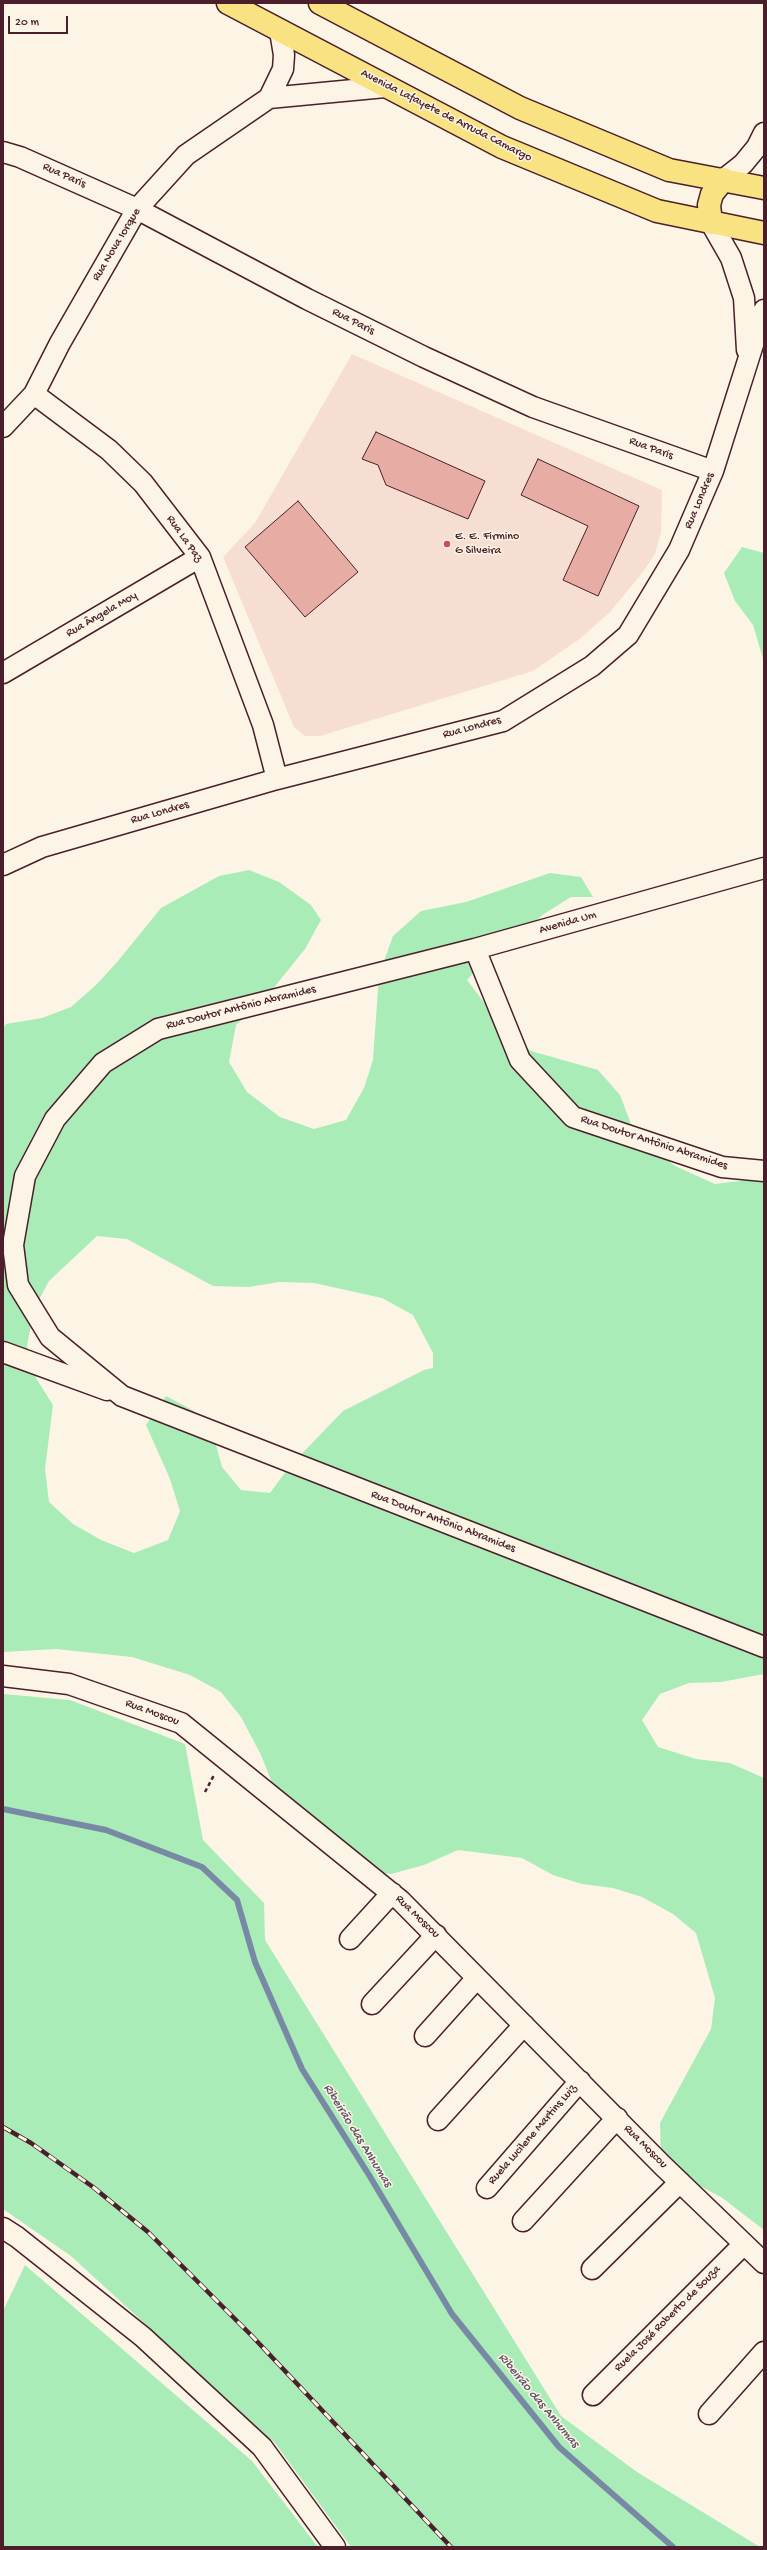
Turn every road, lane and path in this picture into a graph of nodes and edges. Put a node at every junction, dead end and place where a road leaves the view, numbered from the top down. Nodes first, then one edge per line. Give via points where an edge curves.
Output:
1 (228, 3) edge
2 (320, 3) edge
3 (280, 31) junction
4 (384, 87) junction
5 (269, 98) junction
6 (764, 133) edge
7 (3, 152) edge
8 (724, 180) junction
9 (764, 188) edge
10 (137, 209) junction
11 (712, 222) junction
12 (764, 233) edge
13 (764, 310) edge
14 (748, 362) junction
15 (34, 394) junction
16 (3, 427) edge
17 (713, 471) junction
18 (200, 557) junction
19 (3, 673) edge
20 (277, 779) junction
21 (3, 865) edge
22 (764, 868) edge
23 (474, 949) junction
24 (371, 975) joint
25 (764, 1171) edge
26 (10, 1282) edge
27 (3, 1352) edge
28 (122, 1396) junction
29 (764, 1647) edge
30 (3, 1676) edge
31 (392, 1893) junction
32 (436, 1935) junction
33 (350, 1939) dead end
34 (477, 1978) junction
35 (372, 2004) dead end
36 (524, 2025) junction
37 (425, 2036) dead end
38 (580, 2081) junction
39 (617, 2118) junction
40 (438, 2120) dead end
41 (680, 2182) junction
42 (487, 2188) dead end
43 (523, 2221) dead end
44 (3, 2228) edge
45 (744, 2244) junction
46 (764, 2263) edge
47 (592, 2268) dead end
48 (764, 2352) edge
49 (593, 2395) dead end
50 (709, 2414) dead end
51 (334, 2547) edge

1 - 3 main road, Avenida Lafayete de Arruda Camargo
2 - 8 main road via 520,108 669,170
3 - 4 main road, Avenida Lafayete de Arruda Camargo
3 - 5 street, Rua Nova Iorque via 284,55 283,69
4 - 5 street, Rua Nova Iorque
4 - 11 main road, Avenida Lafayete de Arruda Camargo via 535,161 657,211
5 - 10 street, Rua Nova Iorque via 186,155
6 - 8 street via 757,147 743,164
7 - 10 street, Rua Paris via 20,157
8 - 9 main road
8 - 11 main road via 712,194 709,205
10 - 15 street, Rua Nova Iorque via 60,343
10 - 17 street, Rua Paris via 307,299 519,401
11 - 12 main road, Avenida Lafayete de Arruda Camargo
11 - 14 street via 731,258 744,298
13 - 14 street, Rua Londres
14 - 17 street, Rua Londres
15 - 16 street, Rua Nova Iorque
15 - 18 street, Rua La Paz via 109,450 143,483
17 - 20 street, Rua Londres via 680,550 628,635 592,666 503,721
18 - 19 street, Rua Ângela Moy
18 - 20 street, Rua La Paz via 263,725
20 - 21 street, Rua Londres via 42,847
22 - 23 street, Avenida Um
23 - 24 street, Avenida Um
23 - 25 street, Rua Doutor Antônio Abramides via 520,1060 573,1117 722,1167
24 - 26 street, Rua Doutor Antônio Abramides via 158,1029 102,1063 55,1119 25,1176 13,1245
26 - 28 street, Rua Doutor Antônio Abramides via 50,1337
27 - 28 street, Rua Doutor Antônio Abramides
28 - 29 street, Rua Doutor Antônio Abramides
30 - 31 street, Rua Moscou via 69,1684 181,1723
31 - 32 street, Rua Moscou
31 - 33 street
32 - 34 street, Rua Moscou
32 - 35 street
34 - 36 street, Rua Moscou
34 - 37 street
36 - 38 street, Rua Moscou
36 - 40 street
38 - 39 street, Rua Moscou
38 - 42 street, Ruela Lucilene Martins Luiz
39 - 41 street, Rua Moscou
39 - 43 street
41 - 45 street, Rua Moscou
41 - 47 street
44 - 51 street via 18,2237 143,2337 262,2447
45 - 46 street, Rua Moscou
45 - 49 street, Ruela José Roberto de Souza
48 - 50 street

